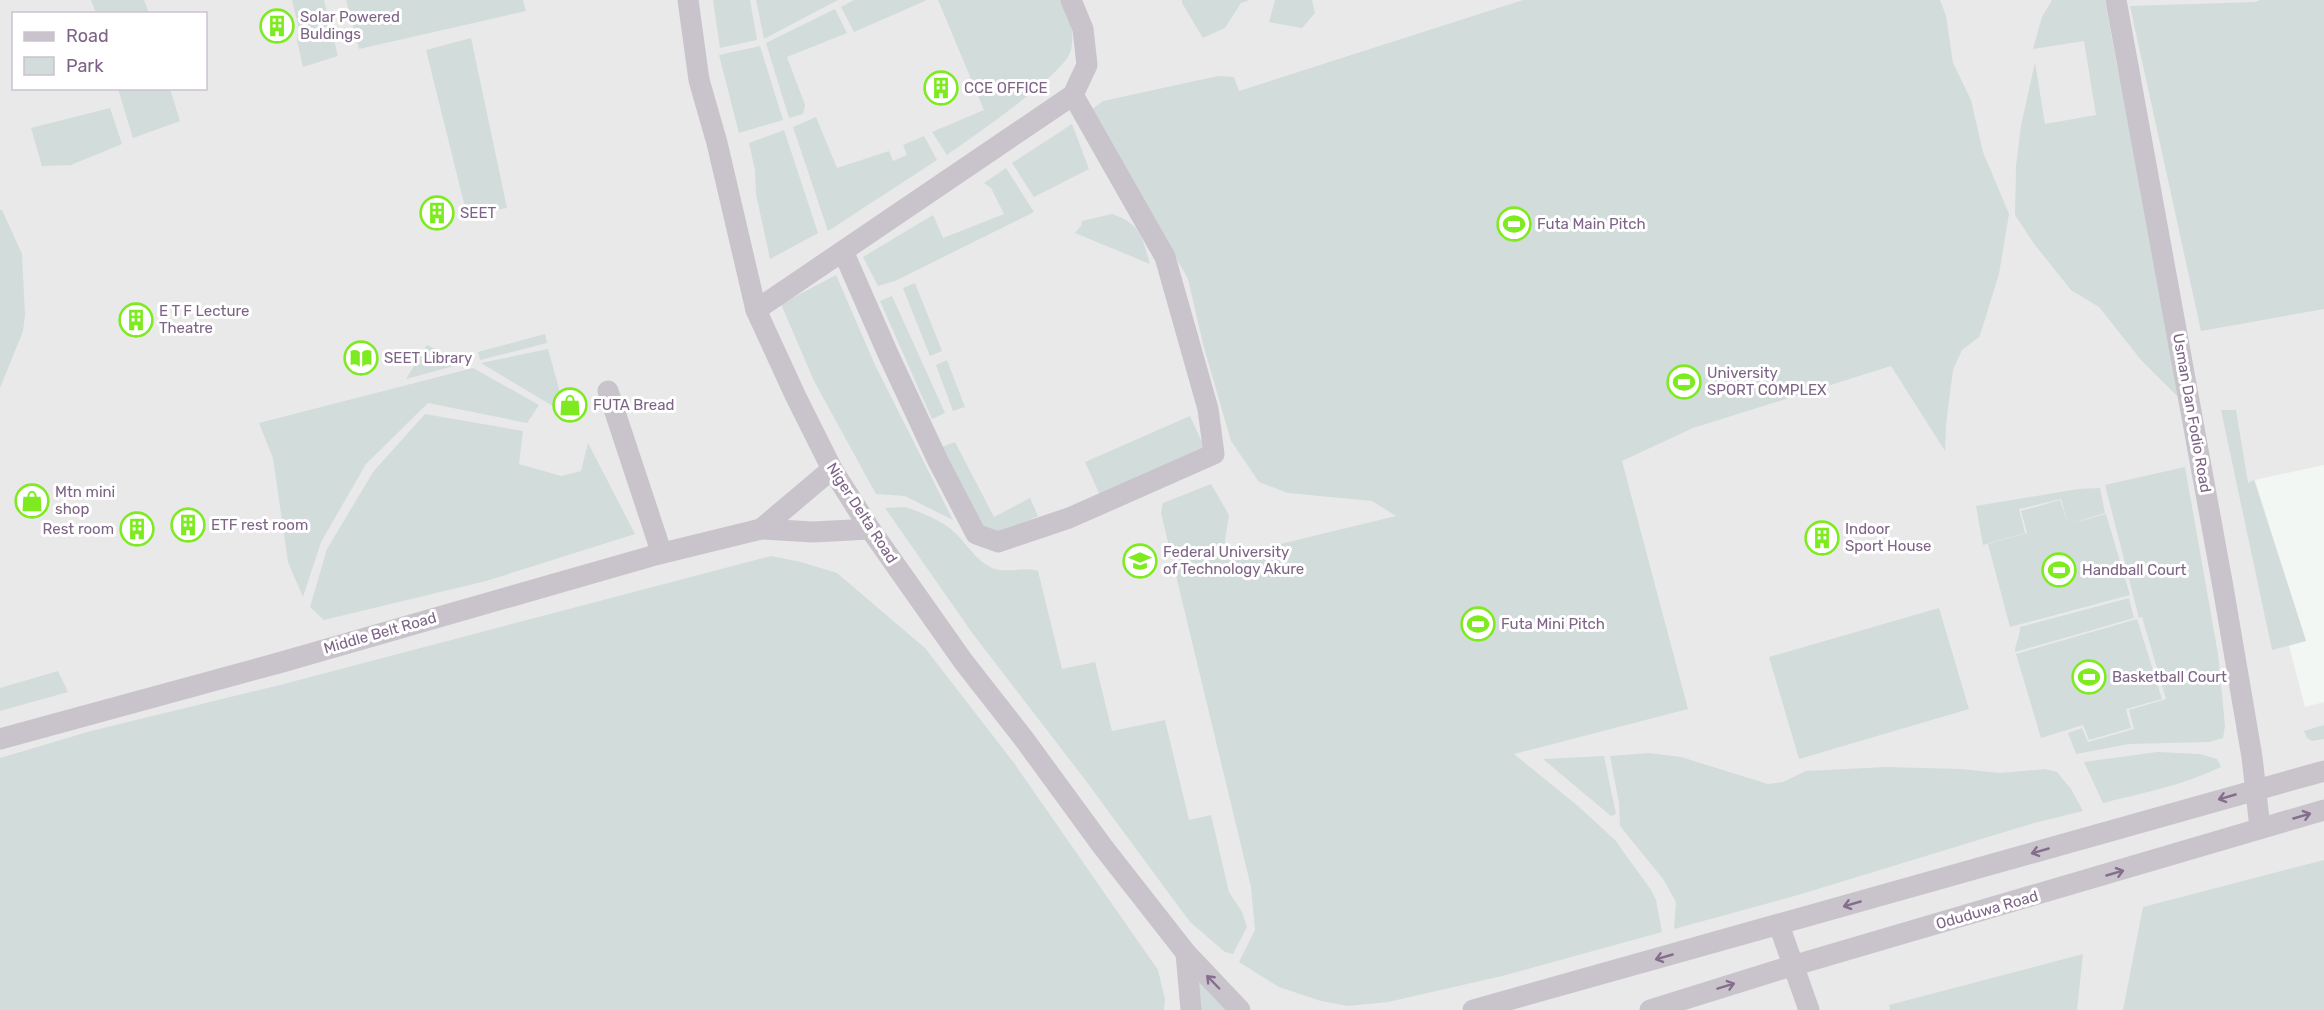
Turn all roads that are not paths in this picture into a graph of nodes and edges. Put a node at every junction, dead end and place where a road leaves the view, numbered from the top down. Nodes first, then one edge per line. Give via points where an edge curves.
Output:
1 (688, 0) edge
2 (1071, 0) edge
3 (2116, 0) edge
4 (1073, 95) junction
5 (843, 251) junction
6 (756, 310) junction
7 (608, 391) dead end
8 (832, 470) junction
9 (761, 529) junction
10 (870, 529) junction
11 (659, 554) junction
12 (0, 739) edge
13 (2324, 771) edge
14 (2255, 789) junction
15 (2324, 810) edge
16 (2260, 828) junction
17 (1779, 925) junction
18 (1186, 953) junction
19 (1792, 966) junction
20 (1191, 1010) edge
21 (1240, 1010) edge
22 (1473, 1010) edge
23 (1650, 1010) edge
24 (1809, 1010) edge

1 - 6 street, Niger Delta Road via 699,80
2 - 4 street via 1083,28 1087,65
3 - 14 street, Usman Dan Fodio Road via 2223,586
4 - 5 street
4 - 5 street via 1166,257 1208,409 1214,454 1069,518 998,543 976,534 893,367
5 - 6 street
6 - 8 street, Niger Delta Road
7 - 11 street
8 - 9 street, Middle Belt Road
8 - 10 street, Niger Delta Road
9 - 10 street, Middle Belt Road
9 - 11 street, Middle Belt Road
10 - 18 street, Niger Delta Road via 963,661
11 - 12 street, Middle Belt Road
13 - 14 street
14 - 16 street, Usman Dan Fodio Road
14 -> 17 street
16 -> 15 street, Oduduwa Road
19 -> 16 street, Oduduwa Road
17 - 19 street
17 -> 22 street
18 - 20 street
21 -> 18 street, Niger Delta Road
23 -> 19 street, Oduduwa Road
19 - 24 street

